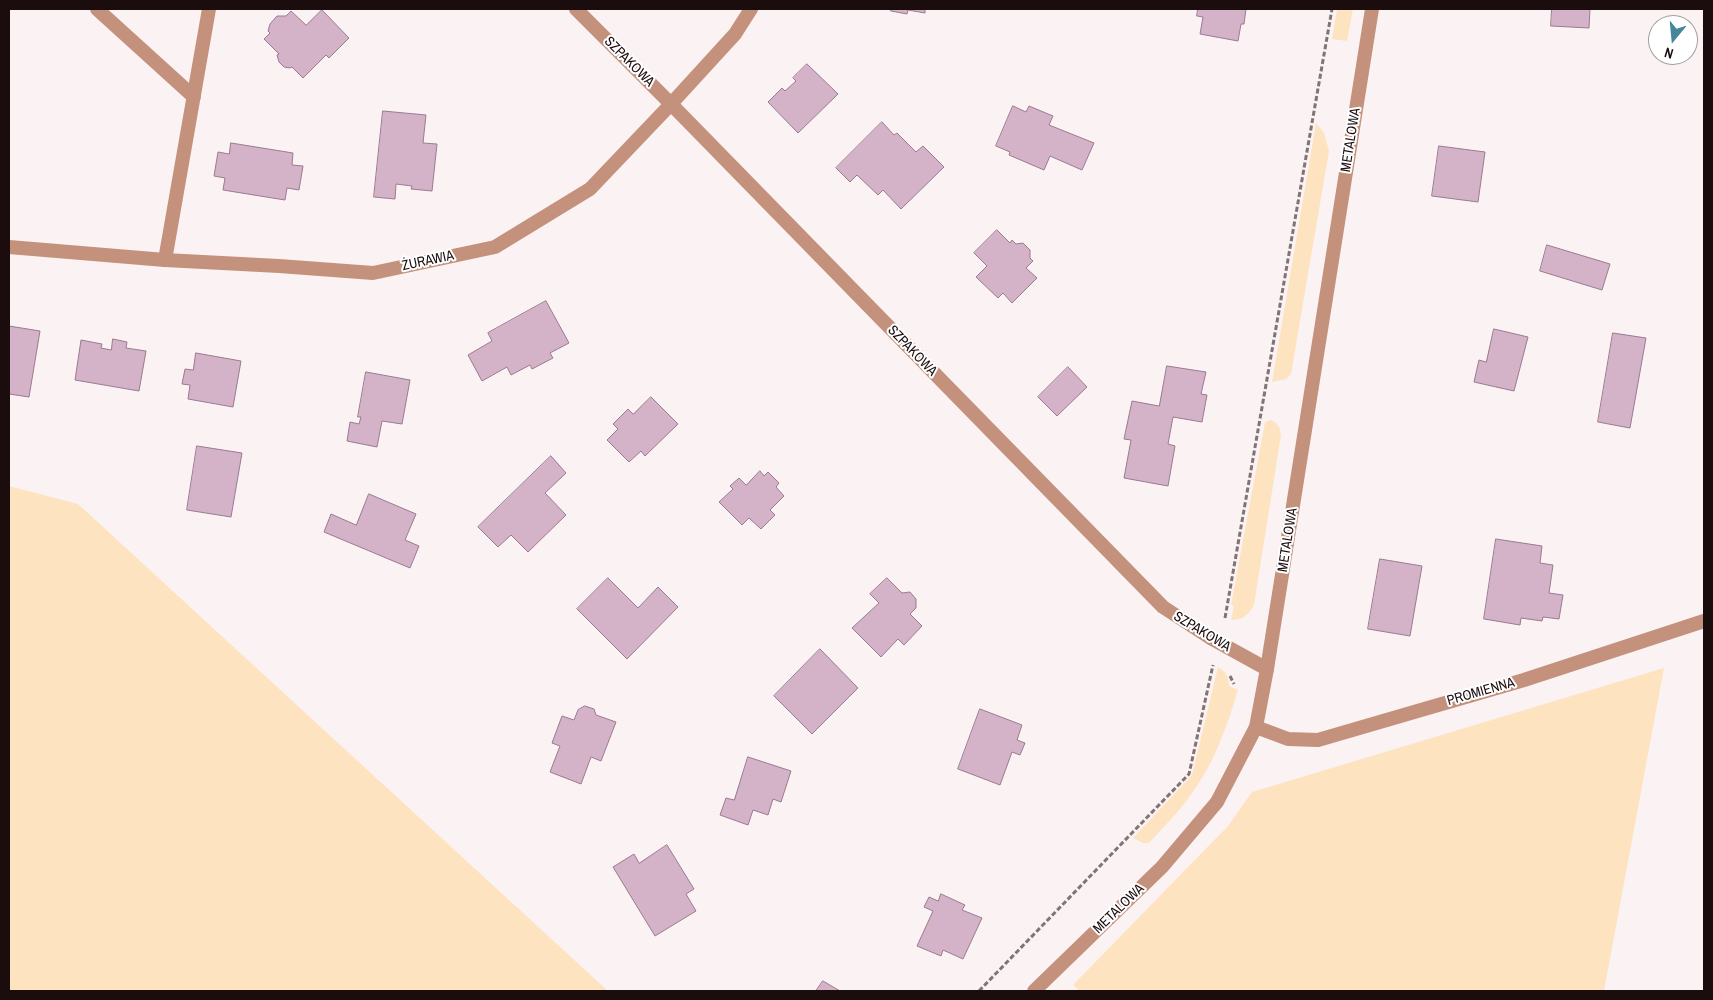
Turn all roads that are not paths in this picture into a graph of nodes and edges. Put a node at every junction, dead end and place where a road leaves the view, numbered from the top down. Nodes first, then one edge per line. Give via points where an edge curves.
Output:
1 (97, 9) edge
2 (209, 9) edge
3 (576, 9) edge
4 (751, 9) edge
5 (1372, 9) edge
6 (194, 98) junction
7 (671, 104) junction
8 (9, 247) edge
9 (165, 260) junction
10 (1704, 621) edge
11 (1267, 670) junction
12 (1256, 727) junction
13 (1034, 991) edge

1 - 6 street
2 - 6 street
3 - 7 street, SZPAKOWA
4 - 7 street, ŻURAWIA via 735,34
5 - 11 street, METALOWA
6 - 9 street
7 - 9 street, ŻURAWIA via 590,189 495,247 373,273
7 - 11 street, SZPAKOWA via 1163,608
8 - 9 street, ŻURAWIA
10 - 12 street, PROMIENNA via 1524,680 1318,740 1288,739
11 - 12 street, METALOWA
12 - 13 street, METALOWA via 1217,802 1162,868

